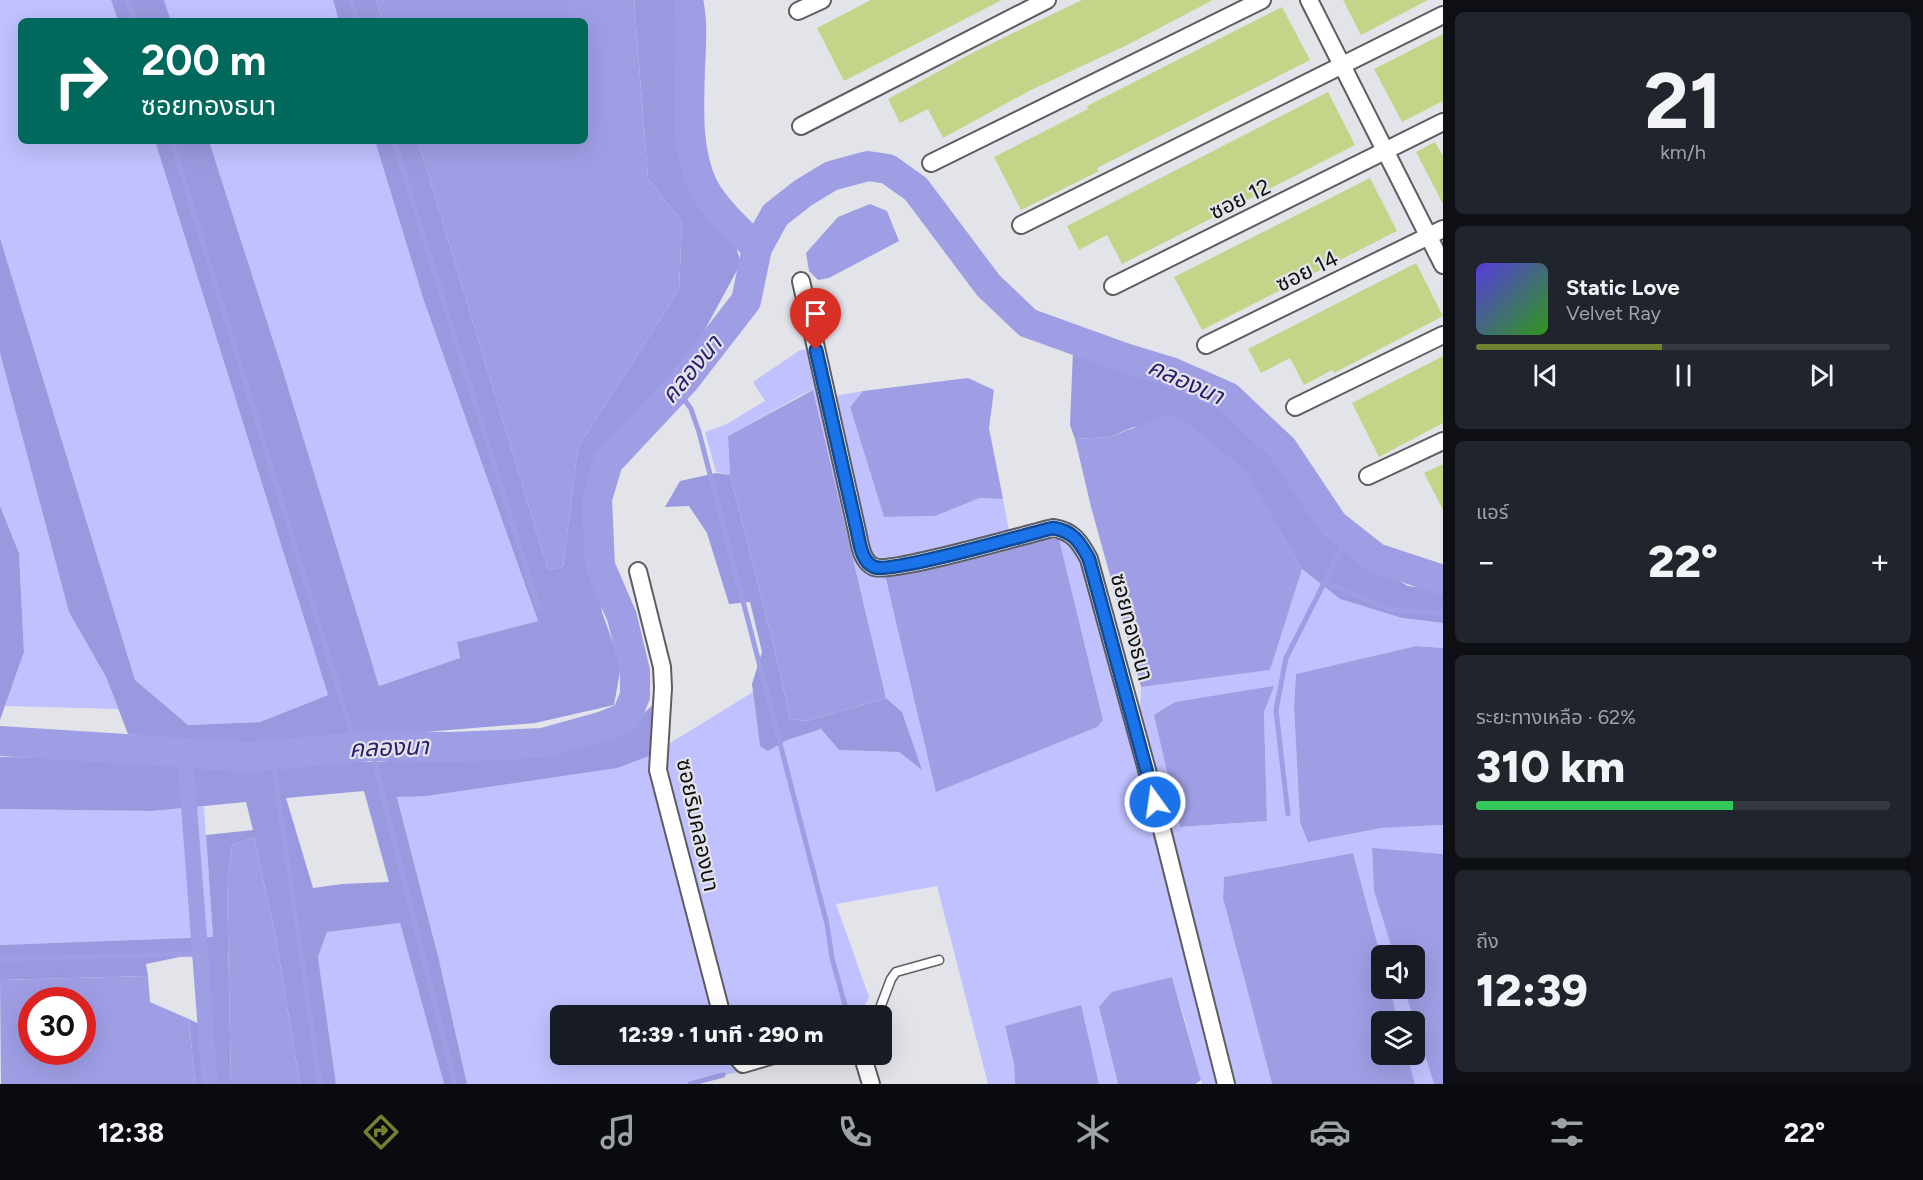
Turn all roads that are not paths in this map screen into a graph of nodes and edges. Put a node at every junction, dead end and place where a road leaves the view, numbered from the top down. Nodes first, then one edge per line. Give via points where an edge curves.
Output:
1 (822, 0) edge
2 (1047, 0) edge
3 (1262, 0) edge
4 (1310, 0) edge
5 (798, 11) dead end
6 (1443, 15) edge
7 (1343, 66) junction
8 (1443, 122) edge
9 (801, 126) dead end
10 (1386, 152) junction
11 (931, 163) dead end
12 (1021, 225) dead end
13 (1436, 233) edge
14 (1443, 265) edge
15 (801, 281) dead end
16 (1113, 286) dead end
17 (1443, 336) edge
18 (1206, 345) dead end
19 (1295, 407) dead end
20 (1443, 441) edge
21 (1368, 476) dead end
22 (638, 571) dead end
23 (939, 960) dead end
24 (719, 1005) edge
25 (881, 1005) edge
26 (865, 1065) edge
27 (871, 1084) edge
28 (1226, 1084) edge

1 - 5 street
2 - 9 street
3 - 11 street
4 - 7 street
6 - 7 street
7 - 10 street
7 - 12 street
8 - 10 street, ซอย 12
10 - 13 street
10 - 16 street, ซอย 12
13 - 14 street
13 - 18 street, ซอย 14
15 - 28 street, ซอยทองธนา via 864,559 882,568 910,564 1053,528 1066,530 1081,544 1089,559
17 - 19 street
20 - 21 street
22 - 24 street, ซอยริมคลองนา via 662,667 658,770
23 - 25 lane via 896,972
26 - 27 street

